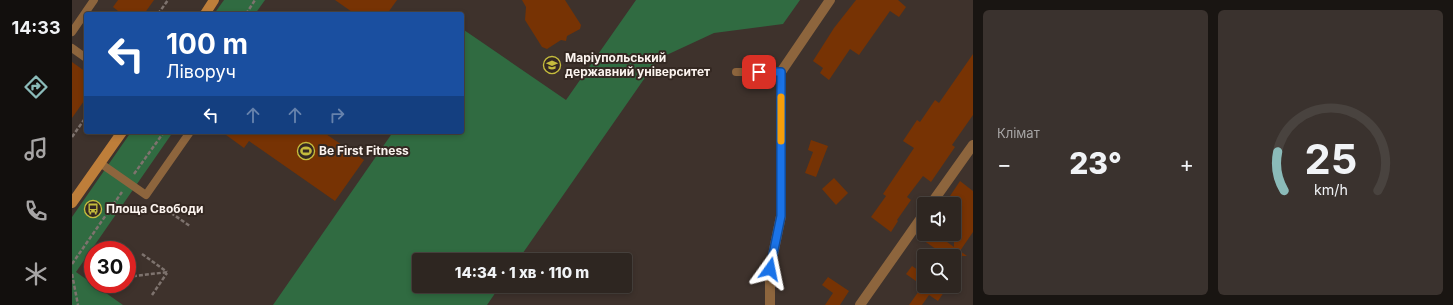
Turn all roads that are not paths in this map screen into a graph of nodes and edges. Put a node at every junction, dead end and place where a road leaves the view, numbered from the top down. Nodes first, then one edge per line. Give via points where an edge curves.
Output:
1 (94, 0) edge
2 (214, 0) edge
3 (830, 0) edge
4 (86, 12) edge
5 (205, 12) edge
6 (84, 15) edge
7 (72, 32) edge
8 (72, 48) edge
9 (84, 57) edge
10 (736, 72) dead end
11 (781, 72) junction
12 (121, 134) edge
13 (189, 134) edge
14 (973, 145) edge
15 (100, 163) junction
16 (936, 197) edge
17 (72, 203) edge
18 (917, 224) edge
19 (770, 305) edge
20 (860, 305) edge

1 - 4 lane
2 - 5 main road
3 - 11 street
6 - 7 lane
8 - 9 lane
10 - 11 lane
11 - 19 street via 781,216 770,269
12 - 15 main road
13 - 15 lane via 146,195
14 - 16 street
15 - 17 main road
18 - 20 street

